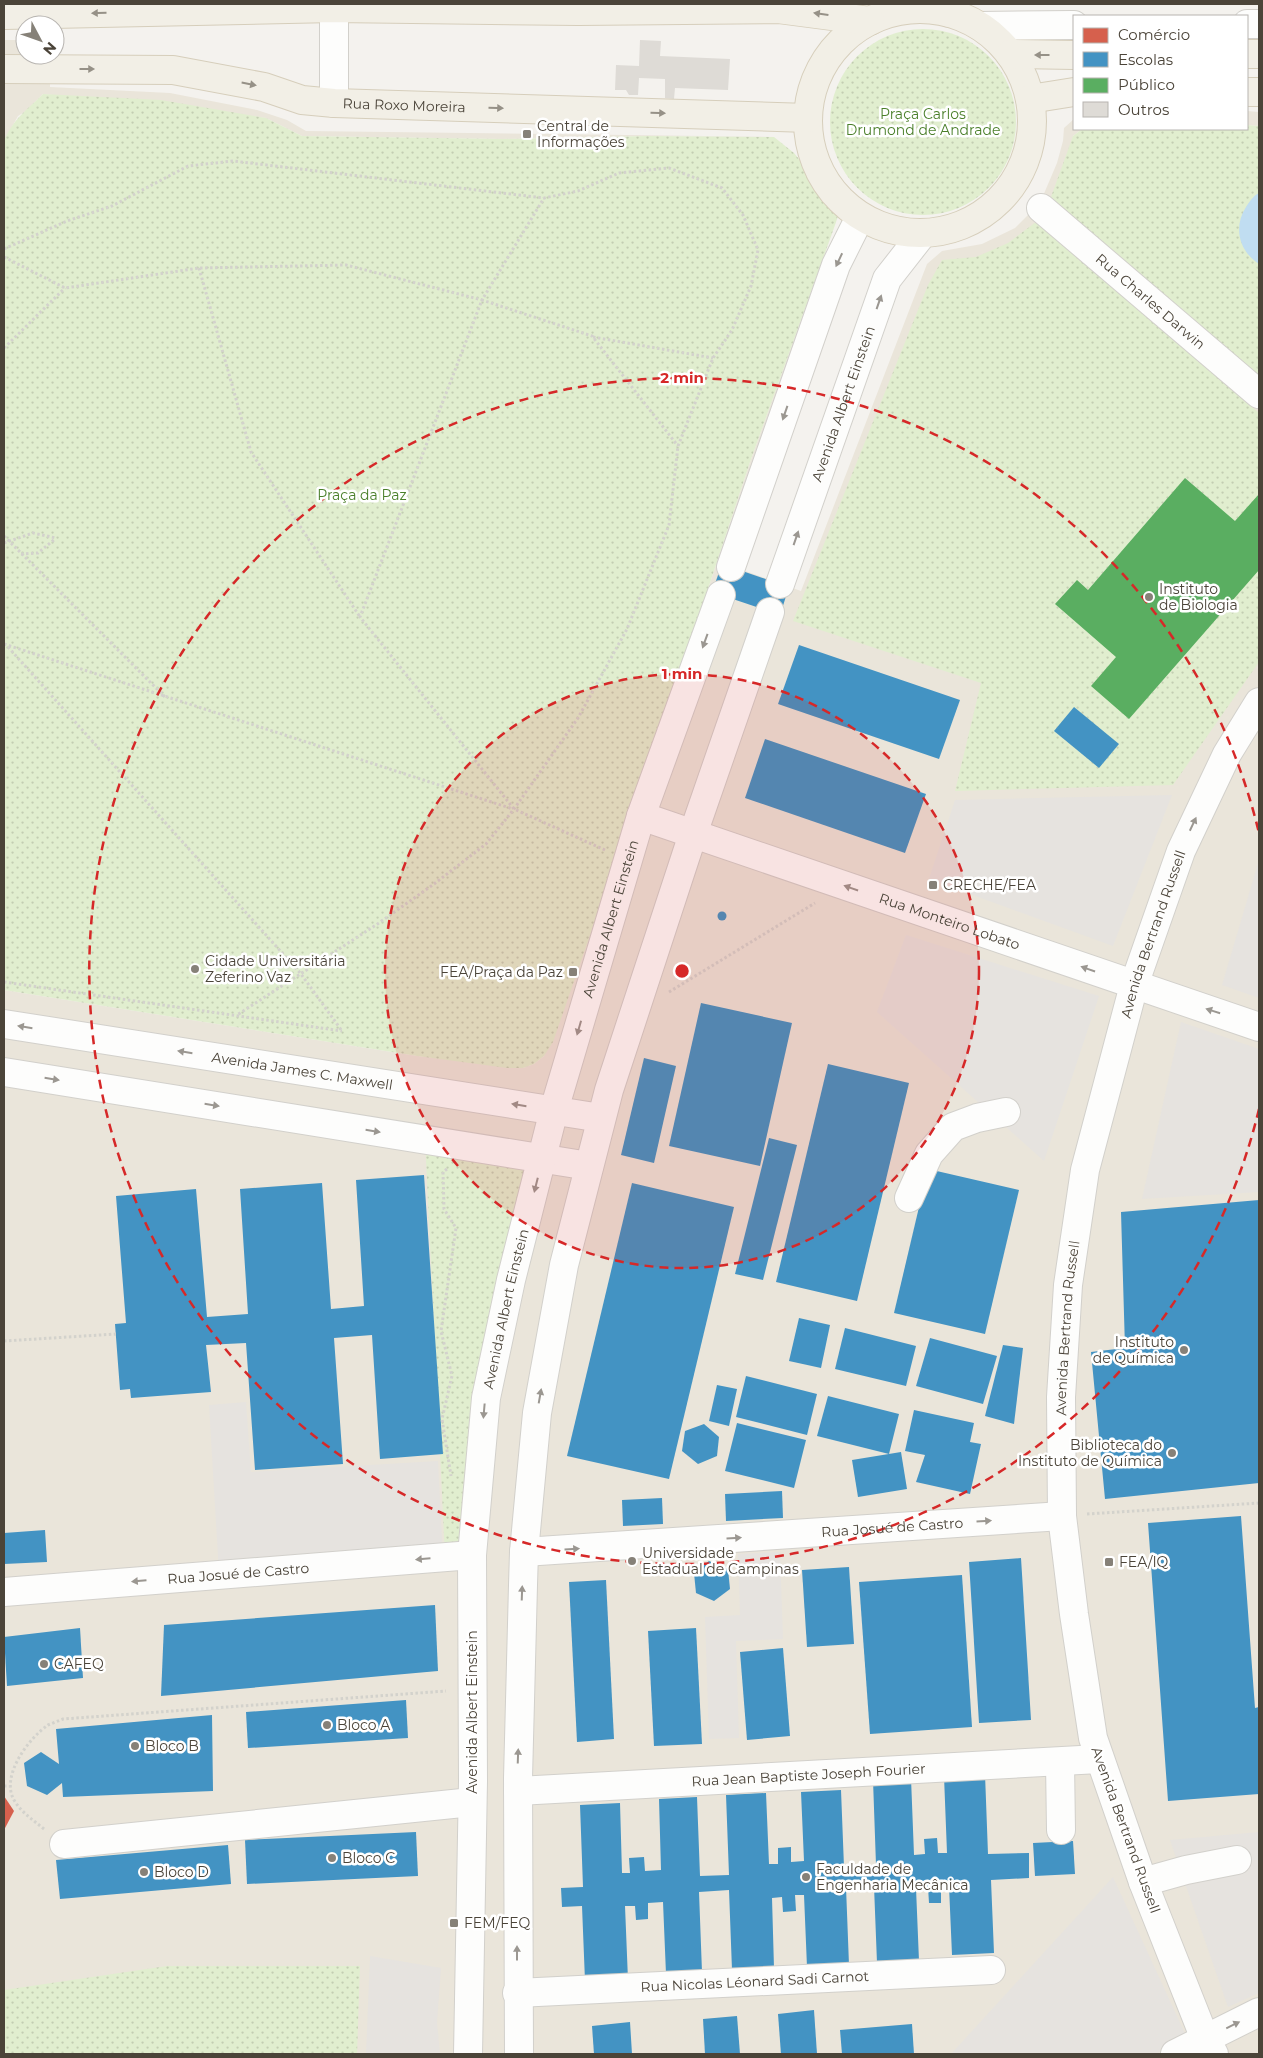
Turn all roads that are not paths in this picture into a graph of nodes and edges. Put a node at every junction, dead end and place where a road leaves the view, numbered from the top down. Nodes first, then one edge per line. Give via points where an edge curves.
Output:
1 (334, 6) edge
2 (942, 8) edge
3 (876, 13) edge
4 (4, 15) edge
5 (1073, 25) edge
6 (980, 26) junction
7 (1010, 54) junction
8 (1073, 55) edge
9 (4, 68) edge
10 (1073, 92) edge
11 (1030, 99) junction
12 (334, 103) junction
13 (808, 118) junction
14 (1042, 208) dead end
15 (860, 216) junction
16 (923, 233) junction
17 (1259, 394) edge
18 (731, 567) dead end
19 (780, 584) dead end
20 (721, 595) dead end
21 (770, 612) dead end
22 (1259, 702) edge
23 (641, 816) junction
24 (693, 834) junction
25 (1134, 985) junction
26 (4, 1024) edge
27 (1259, 1027) edge
28 (4, 1072) edge
29 (554, 1110) junction
30 (1006, 1112) dead end
31 (601, 1118) junction
32 (543, 1158) junction
33 (589, 1166) junction
34 (909, 1198) dead end
35 (1062, 1516) junction
36 (524, 1552) junction
37 (472, 1555) junction
38 (4, 1592) edge
39 (1099, 1759) junction
40 (1060, 1762) junction
41 (518, 1792) junction
42 (472, 1802) junction
43 (1061, 1830) dead end
44 (64, 1844) road end
45 (1237, 1860) dead end
46 (1143, 1882) junction
47 (991, 1970) dead end
48 (518, 1993) junction
49 (1259, 2012) edge
50 (1210, 2046) edge
51 (468, 2054) edge
52 (519, 2054) edge
53 (1175, 2054) edge

3 -> 1 main road via 778,9 569,11
1 -> 4 main road
1 - 12 street
2 - 3 main road
2 - 6 main road
3 - 13 main road via 836,50 814,84
5 - 6 street
6 - 7 main road
8 -> 7 main road
7 - 11 main road
9 -> 12 main road, Rua Roxo Moreira via 173,70 264,87 302,100
10 - 11 main road
11 - 16 main road via 1034,124 1030,148 1021,172 1007,192 983,214 954,228
12 -> 13 main road, Rua Roxo Moreira
13 - 15 main road via 809,141 816,164 842,202
14 - 17 street, Rua Charles Darwin
15 - 16 main road via 890,230
15 -> 18 street via 836,265
19 -> 16 street, Avenida Albert Einstein via 887,279
20 -> 23 street, Avenida Albert Einstein
21 - 24 street
25 -> 22 street, Avenida Bertrand Russell via 1181,851 1227,754
23 - 24 street, Rua Monteiro Lobato
23 -> 29 street, Avenida Albert Einstein
25 -> 24 street, Rua Monteiro Lobato
24 - 31 street
27 -> 25 street, Rua Monteiro Lobato
25 - 35 street, Avenida Bertrand Russell via 1085,1170 1068,1285 1061,1397
29 -> 26 street, Avenida James C. Maxwell
28 -> 32 street
29 - 31 street, Avenida James C. Maxwell
29 - 32 street, Avenida Albert Einstein
30 - 34 street via 953,1127 929,1154
31 - 33 street
32 - 33 street
32 -> 37 street, Avenida Albert Einstein via 511,1280 486,1398
36 -> 33 street via 537,1413 564,1265
36 -> 35 street, Rua Josué de Castro
35 - 39 street, Avenida Bertrand Russell via 1074,1614
41 -> 36 street
37 -> 38 street, Rua Josué de Castro
37 - 42 street, Avenida Albert Einstein
39 - 40 street, Rua Jean Baptiste Joseph Fourier
39 - 46 street, Avenida Bertrand Russell
40 - 41 street, Rua Jean Baptiste Joseph Fourier
40 - 43 street
48 -> 41 street
42 - 44 street
42 - 51 street, Avenida Albert Einstein
45 - 46 street
46 - 50 street, Avenida Bertrand Russell
47 - 48 street, Rua Nicolas Léonard Sadi Carnot
48 - 52 street
50 -> 49 street
50 - 53 street

